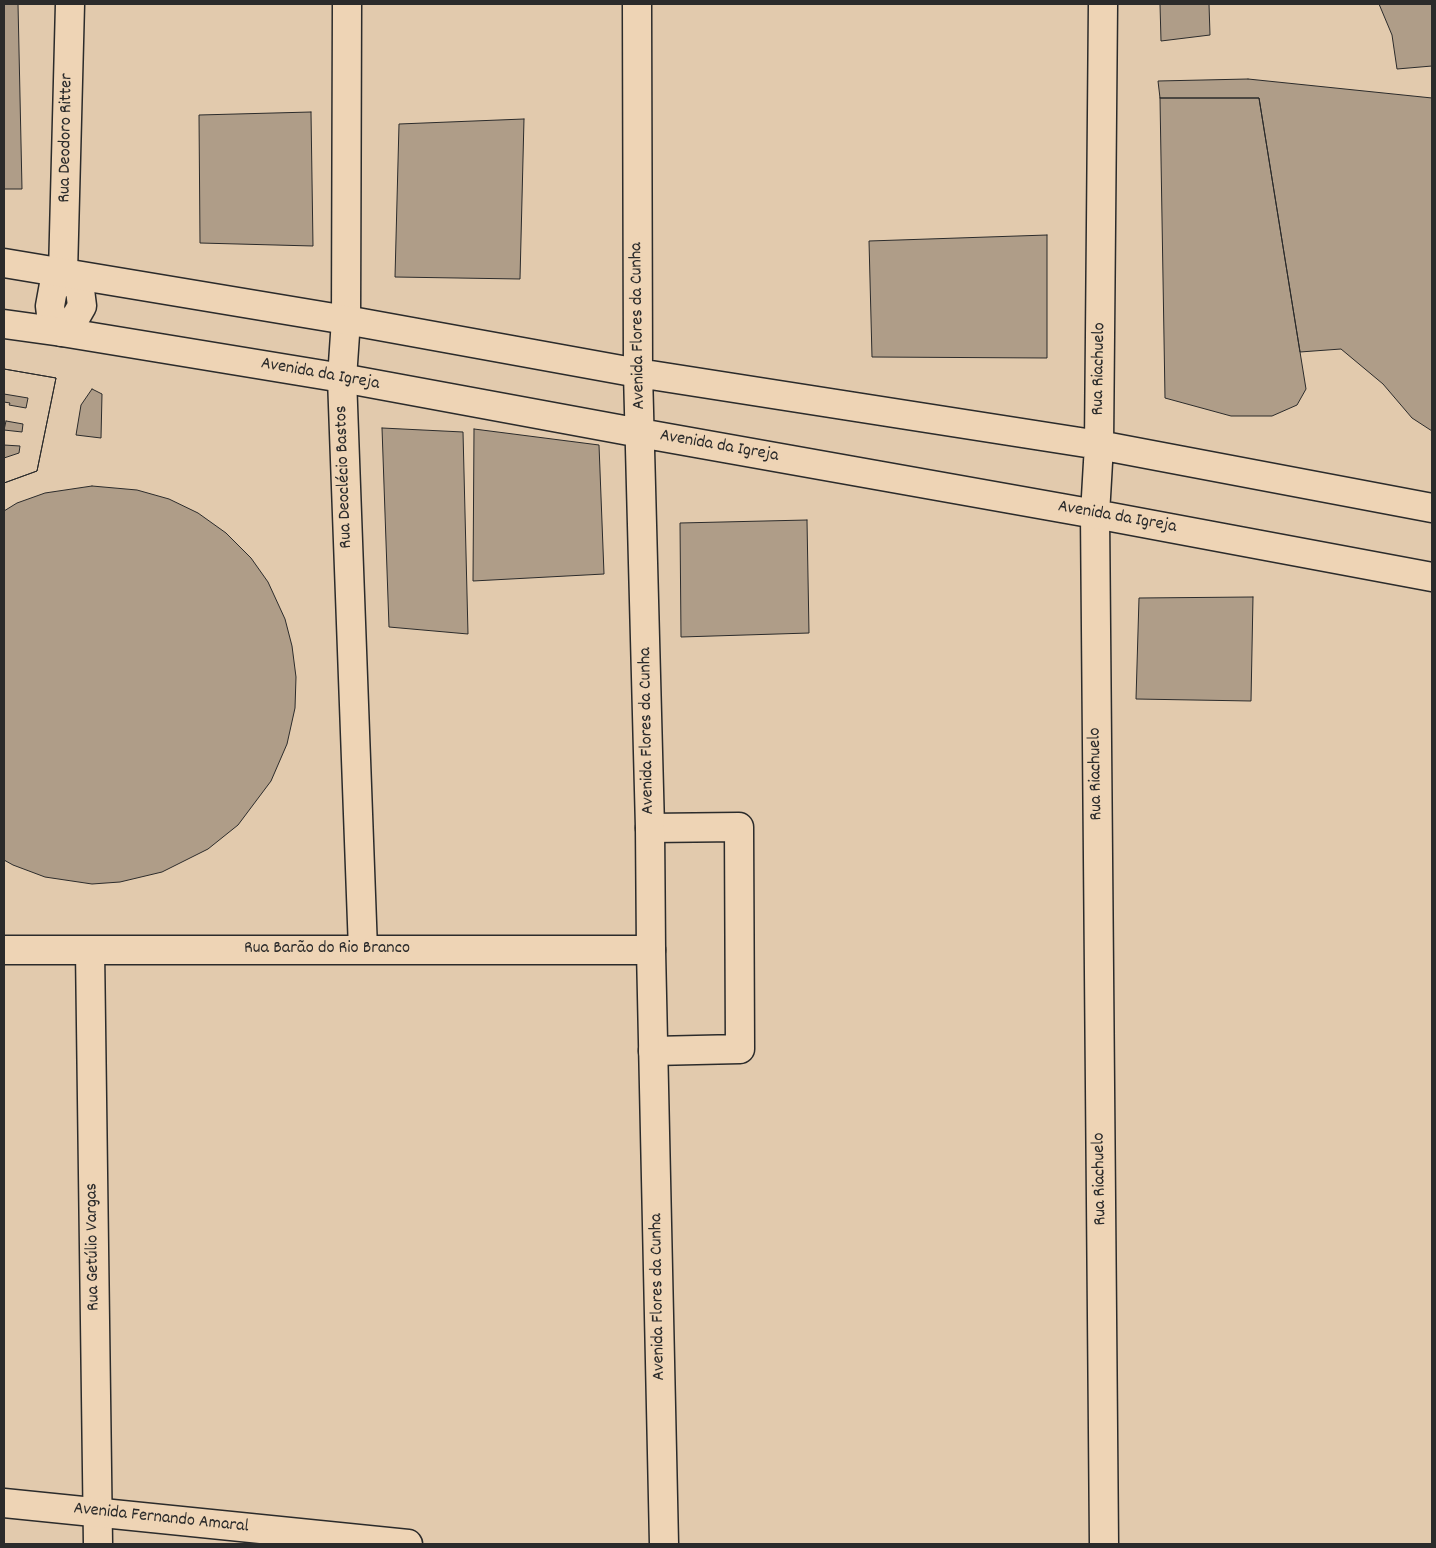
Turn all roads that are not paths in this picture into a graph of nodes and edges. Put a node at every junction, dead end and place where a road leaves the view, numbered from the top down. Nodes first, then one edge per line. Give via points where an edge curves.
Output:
1 (70, 4) edge
2 (347, 4) edge
3 (638, 4) edge
4 (1103, 4) edge
5 (4, 263) edge
6 (63, 273) junction
7 (346, 320) junction
8 (4, 324) edge
9 (62, 332) junction
10 (638, 373) junction
11 (342, 378) junction
12 (640, 433) junction
13 (1099, 445) junction
14 (1432, 508) edge
15 (1095, 514) junction
16 (1432, 577) edge
17 (650, 828) junction
18 (4, 950) edge
19 (90, 950) junction
20 (363, 950) junction
21 (651, 950) junction
22 (653, 1051) junction
23 (4, 1503) edge
24 (97, 1512) junction
25 (98, 1544) edge
26 (408, 1544) edge
27 (664, 1544) edge
28 (1104, 1544) edge

1 - 6 street, Rua Deodoro Ritter
2 - 7 street, Rua Deoclécio Bastos
3 - 10 street, Avenida Flores da Cunha
4 - 13 street, Rua Riachuelo
5 - 6 street
6 - 7 street
6 - 9 street, Rua Deodoro Ritter via 54,284 50,306
7 - 10 street
7 - 11 street, Rua Deoclécio Bastos
8 - 9 street, Avenida da Igreja
9 - 11 street, Avenida da Igreja
10 - 12 street, Avenida Flores da Cunha
10 - 13 street
11 - 12 street, Avenida da Igreja
11 - 20 street, Rua Deoclécio Bastos
12 - 15 street, Avenida da Igreja
12 - 17 street, Avenida Flores da Cunha
13 - 14 street
13 - 15 street, Rua Riachuelo
15 - 16 street, Avenida da Igreja
15 - 28 street, Rua Riachuelo
17 - 21 street, Avenida Flores da Cunha
17 - 22 street, Avenida Flores da Cunha via 738,827 740,1049
18 - 19 street, Rua Barão do Rio Branco
19 - 20 street, Rua Barão do Rio Branco
19 - 24 street, Rua Getúlio Vargas
20 - 21 street, Rua Barão do Rio Branco
21 - 22 street, Avenida Flores da Cunha
22 - 27 street, Avenida Flores da Cunha
23 - 24 street, Avenida Fernando Amaral
24 - 25 street, Rua Getúlio Vargas
24 - 26 street, Avenida Fernando Amaral

